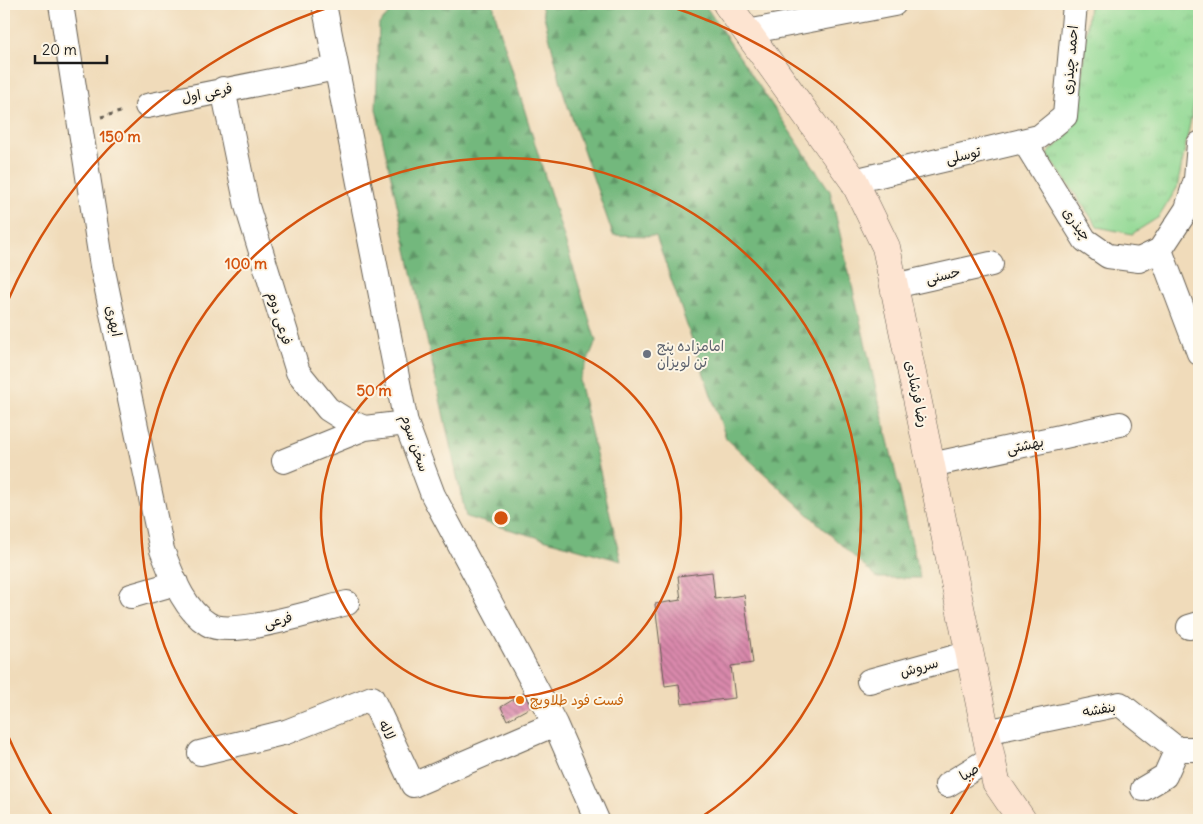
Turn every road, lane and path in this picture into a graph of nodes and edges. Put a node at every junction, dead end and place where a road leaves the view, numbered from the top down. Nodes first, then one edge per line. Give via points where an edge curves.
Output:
1 (61, 4) edge
2 (324, 4) edge
3 (727, 4) edge
4 (894, 4) edge
5 (1076, 4) edge
6 (747, 32) junction
7 (336, 68) junction
8 (223, 89) junction
9 (147, 106) joint
10 (1065, 116) joint
11 (78, 122) junction
12 (1024, 141) junction
13 (1199, 144) edge
14 (854, 181) junction
15 (1160, 250) junction
16 (991, 264) dead end
17 (894, 286) junction
18 (1199, 353) edge
19 (406, 423) junction
20 (1120, 424) dead end
21 (364, 428) junction
22 (284, 461) dead end
23 (931, 466) junction
24 (176, 583) junction
25 (131, 596) dead end
26 (347, 603) dead end
27 (208, 624) joint
28 (970, 653) junction
29 (869, 680) dead end
30 (554, 724) junction
31 (986, 732) junction
32 (1188, 749) edge
33 (200, 753) dead end
34 (991, 758) junction
35 (947, 785) dead end
36 (1143, 789) dead end
37 (597, 820) edge
38 (1022, 820) edge

1 - 11 street, ابهری
2 - 7 street, سخن سوم
3 - 6 main road, رضا فرشادی
4 - 6 street
5 - 10 street, احمد چیذری
6 - 14 main road, رضا فرشادی
7 - 8 street, فرعی اول
7 - 19 street, سخن سوم
8 - 9 street, فرعی اول
8 - 21 street, فرعی دوم via 246,206 298,372 328,410
9 - 11 path
10 - 12 street, توسلی via 1039,138
11 - 24 street, ابهری via 102,266 162,550
12 - 14 street, توسلی
12 - 15 street, چیذری via 1085,240 1108,256 1140,260
13 - 15 street via 1196,179 1187,209
14 - 17 main road, رضا فرشادی via 886,247
15 - 18 street
16 - 17 street, حسنی
17 - 23 main road, رضا فرشادی
19 - 21 street
19 - 30 street, سخن سوم via 433,495
20 - 23 street, بهشتی
21 - 22 street
23 - 28 main road, رضا فرشادی
24 - 25 street
24 - 27 street, ابهری via 189,606
26 - 27 street, فرعی via 225,630
28 - 29 street, سروش
28 - 31 main road, رضا فرشادی
30 - 33 street, لاله via 413,785 372,698 286,732
30 - 37 street, سخن سوم
31 - 32 street, بنفشه via 1120,704
31 - 34 main road, رضا فرشادی
32 - 36 street via 1165,776
34 - 35 street, صبا
34 - 38 main road, رضا فرشادی via 996,782

